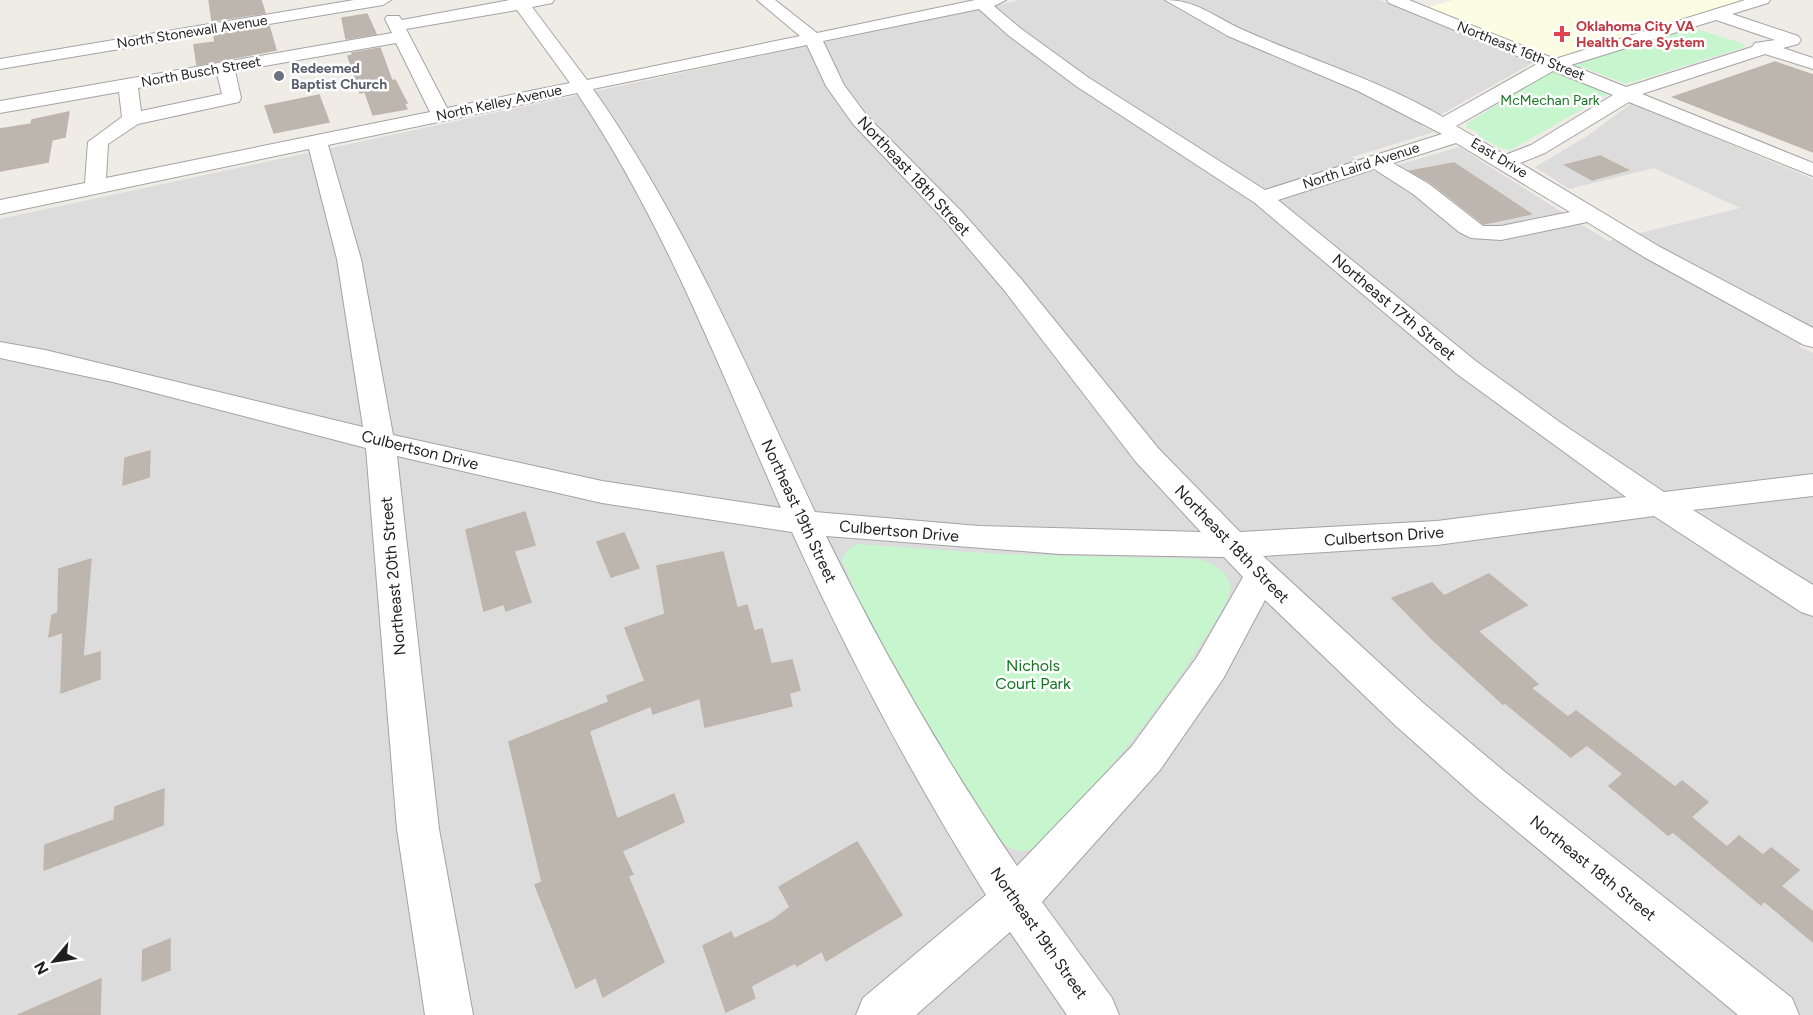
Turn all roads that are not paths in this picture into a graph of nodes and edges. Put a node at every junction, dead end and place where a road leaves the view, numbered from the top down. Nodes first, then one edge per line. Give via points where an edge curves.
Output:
1 (383, 0) edge
2 (765, 0) edge
3 (1173, 0) edge
4 (1395, 0) edge
5 (528, 1) edge
6 (990, 2) edge
7 (1753, 2) edge
8 (1718, 7) edge
9 (1689, 22) junction
10 (399, 31) junction
11 (813, 38) junction
12 (1766, 48) junction
13 (0, 64) edge
14 (1554, 64) junction
15 (1813, 64) edge
16 (225, 68) junction
17 (177, 76) junction
18 (128, 85) junction
19 (583, 86) junction
20 (1627, 94) junction
21 (0, 107) edge
22 (181, 110) junction
23 (441, 115) junction
24 (132, 120) junction
25 (1441, 124) junction
26 (1460, 135) junction
27 (317, 140) junction
28 (1376, 161) junction
29 (1505, 162) junction
30 (1813, 170) edge
31 (95, 187) junction
32 (1262, 198) junction
33 (0, 207) edge
34 (1590, 215) junction
35 (1813, 339) edge
36 (0, 350) edge
37 (379, 442) junction
38 (1813, 485) edge
39 (1658, 503) junction
40 (805, 522) junction
41 (1230, 544) junction
42 (1261, 575) junction
43 (1813, 602) edge
44 (1015, 899) junction
45 (449, 1015) edge
46 (880, 1015) edge
47 (1095, 1015) edge
48 (1775, 1015) edge

1 - 10 street
1 - 13 street, North Stonewall Avenue
2 - 11 street, Northeast 18th Street
3 - 25 street, East Drive via 1234,32
4 - 14 street, Northeast 16th Street
5 - 10 street
5 - 19 street, Northeast 19th Street
6 - 11 street, North Kelley Avenue
6 - 32 street, Northeast 17th Street via 1051,61
7 - 8 street
8 - 9 street
8 - 12 street via 1792,40
9 - 12 street
9 - 14 street
10 - 16 street, North Busch Street
10 - 23 street
11 - 19 street, North Kelley Avenue
11 - 41 street, Northeast 18th Street via 835,86 855,114 997,266 1140,446
12 - 15 street
12 - 20 street
14 - 20 street, Northeast 16th Street
14 - 25 street via 1455,120
16 - 17 street, North Busch Street
16 - 22 street via 232,98
17 - 18 street, North Busch Street
17 - 22 street
18 - 21 street, North Busch Street
18 - 24 street
19 - 23 street, North Kelley Avenue
19 - 40 street, Northeast 19th Street via 640,178 677,250
20 - 29 street via 1538,149
20 - 30 street, Northeast 16th Street
22 - 24 street
23 - 27 street, North Kelley Avenue
24 - 31 street via 98,142
25 - 26 street, East Drive
26 - 28 street, North Laird Avenue
26 - 29 street, East Drive
27 - 31 street, North Kelley Avenue
27 - 37 street, Northeast 20th Street via 349,259
28 - 32 street, North Laird Avenue
28 - 34 street via 1479,233
29 - 34 street, East Drive
31 - 33 street, North Kelley Avenue
32 - 39 street, Northeast 17th Street via 1469,369
34 - 35 street, East Drive
36 - 37 street, Culbertson Drive via 82,365
37 - 40 street, Culbertson Drive via 594,491
37 - 45 street, Northeast 20th Street via 418,829
38 - 39 street, Culbertson Drive
39 - 41 street, Culbertson Drive via 1465,530
39 - 43 street, Northeast 17th Street
40 - 41 street, Culbertson Drive via 1032,542
40 - 44 street, Northeast 19th Street via 898,712
41 - 42 street, Northeast 18th Street
42 - 44 street via 1210,668 1146,758
42 - 48 street, Northeast 18th Street via 1491,785
44 - 46 street
44 - 47 street, Northeast 19th Street

